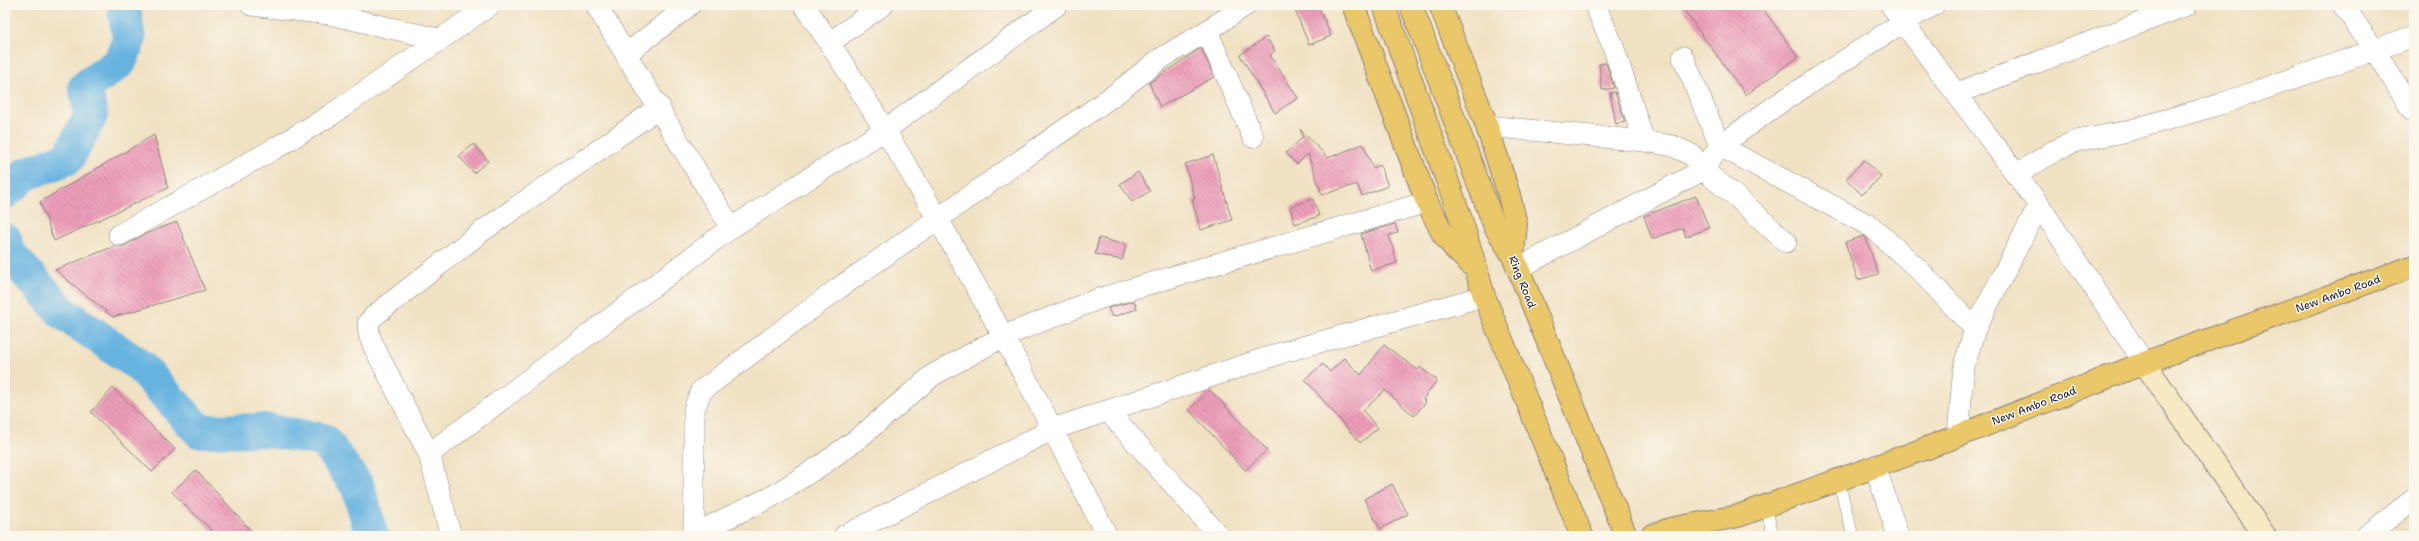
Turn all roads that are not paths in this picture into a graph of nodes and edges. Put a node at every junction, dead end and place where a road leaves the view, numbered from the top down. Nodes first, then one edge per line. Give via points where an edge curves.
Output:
1 (251, 5) edge
2 (490, 5) edge
3 (596, 5) edge
4 (690, 5) edge
5 (804, 5) edge
6 (883, 5) edge
7 (1057, 5) edge
8 (1246, 5) edge
9 (1353, 5) edge
10 (1384, 5) edge
11 (1411, 5) edge
12 (1440, 5) edge
13 (1595, 5) edge
14 (1891, 5) edge
15 (1934, 5) edge
16 (2187, 5) edge
17 (2343, 5) edge
18 (1903, 22) junction
19 (1207, 31) junction
20 (2414, 36) edge
21 (438, 39) junction
22 (830, 43) junction
23 (2375, 51) junction
24 (626, 54) junction
25 (1683, 57) dead end
26 (1957, 93) junction
27 (660, 107) junction
28 (2414, 113) edge
29 (1487, 126) junction
30 (885, 130) junction
31 (1253, 137) dead end
32 (1644, 141) junction
33 (1720, 146) junction
34 (1703, 170) junction
35 (2016, 175) junction
36 (1427, 202) junction
37 (2039, 205) junction
38 (938, 219) junction
39 (731, 228) junction
40 (118, 235) dead end
41 (1786, 242) dead end
42 (1515, 262) junction
43 (1474, 266) junction
44 (2414, 266) edge
45 (1484, 296) junction
46 (1975, 329) junction
47 (1004, 336) junction
48 (2144, 364) junction
49 (1108, 411) junction
50 (1054, 429) junction
51 (1958, 435) junction
52 (429, 454) junction
53 (1875, 466) junction
54 (1838, 479) junction
55 (2414, 500) edge
56 (1766, 506) junction
57 (1738, 516) junction
58 (694, 535) edge
59 (451, 536) edge
60 (844, 536) edge
61 (1107, 536) edge
62 (1218, 536) edge
63 (1582, 536) edge
64 (1626, 536) edge
65 (1651, 536) edge
66 (1722, 536) edge
67 (1773, 536) edge
68 (1853, 536) edge
69 (1898, 536) edge
70 (2265, 536) edge
71 (2366, 536) edge

1 - 21 street via 330,14
2 - 21 street
3 - 24 street
4 - 24 street
5 - 22 street
6 - 22 street
7 - 30 street
8 - 19 street
9 - 36 main road
10 - 43 main road via 1461,219
11 - 42 main road, Ring Road via 1495,226
12 - 29 main road
13 - 32 street via 1613,46
14 - 18 street
15 - 18 street
16 - 26 street
17 - 23 street
18 - 26 street
18 - 33 street via 1775,106
19 - 31 street
19 - 38 street via 1160,59 1114,95
20 - 23 street
21 - 40 street via 331,115
22 - 30 street
23 - 28 street
23 - 35 street via 2221,104 2124,132 2076,141 2054,151
24 - 27 street
25 - 33 street
26 - 35 street
27 - 39 street
27 - 52 street via 481,232 368,323 374,347
29 - 32 street
29 - 42 main road via 1516,224
30 - 38 street
30 - 39 street
32 - 34 street via 1673,146 1692,155
33 - 34 street
33 - 46 street via 1872,227 1919,270
34 - 41 street
34 - 42 street
35 - 37 street
36 - 43 main road via 1443,234
36 - 47 street via 1101,298
37 - 46 street
37 - 48 street
38 - 47 street
38 - 58 street via 839,288 701,391 694,410
39 - 52 street
42 - 64 main road, Ring Road
43 - 45 main road
44 - 48 main road, New Ambo Road
45 - 49 street via 1284,352
45 - 63 main road
46 - 51 street via 1964,366
47 - 50 street
47 - 58 street via 933,375 860,437 823,464 771,497
48 - 51 main road, New Ambo Road
48 - 70 street
49 - 50 street
49 - 62 street
50 - 60 street
50 - 61 street
51 - 53 main road, New Ambo Road
52 - 59 street
53 - 54 main road, New Ambo Road
53 - 69 street
54 - 56 main road, New Ambo Road
54 - 68 lane
55 - 71 street
56 - 57 main road, New Ambo Road
56 - 67 lane
57 - 65 main road, New Ambo Road via 1670,529
57 - 66 main road

